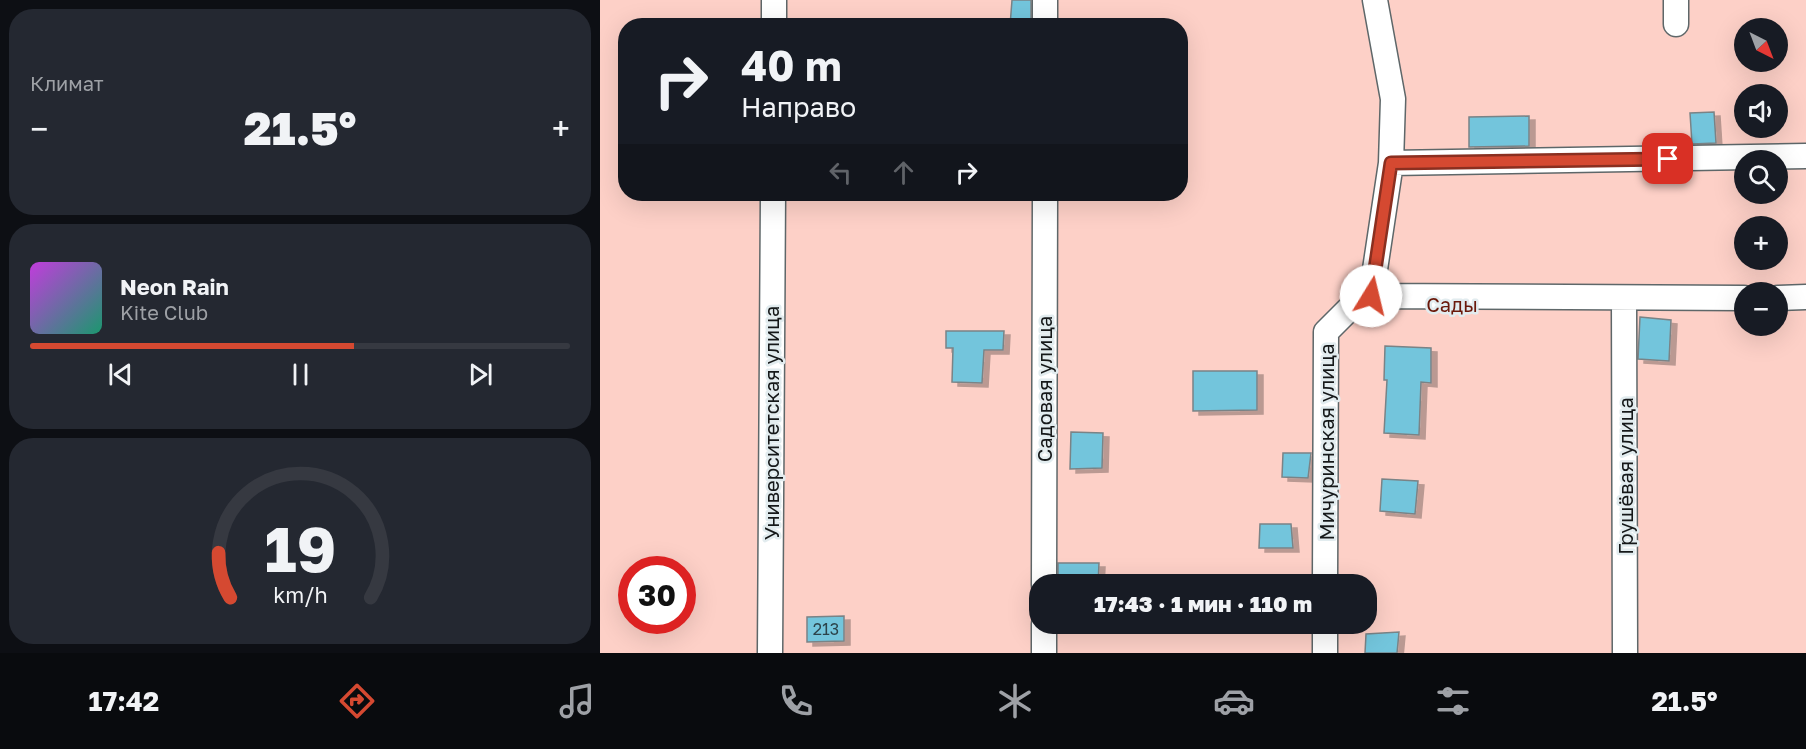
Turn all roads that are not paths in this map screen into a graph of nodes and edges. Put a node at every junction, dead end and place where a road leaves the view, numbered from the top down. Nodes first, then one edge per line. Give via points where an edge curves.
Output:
1 (774, 0) edge
2 (1045, 0) edge
3 (1375, 0) edge
4 (1676, 0) edge
5 (774, 18) edge
6 (1045, 18) edge
7 (1676, 24) dead end
8 (1806, 156) edge
9 (1391, 163) junction
10 (773, 201) edge
11 (1045, 201) edge
12 (1371, 296) junction
13 (1806, 297) edge
14 (1624, 298) junction
15 (1734, 298) edge
16 (1788, 298) edge
17 (1044, 574) edge
18 (1325, 574) edge
19 (1044, 634) edge
20 (1325, 634) edge
21 (770, 653) edge
22 (1044, 653) edge
23 (1325, 653) edge
24 (1625, 653) edge

1 - 5 street
2 - 6 street
3 - 9 street via 1393,99
4 - 7 street
8 - 9 street
9 - 12 street
10 - 21 street, Университетская улица
11 - 17 street, Садовая улица
12 - 14 street
12 - 18 street, Мичуринская улица via 1348,310 1326,332
13 - 16 street
14 - 15 street
14 - 24 street, Грушёвая улица
19 - 22 street
20 - 23 street

